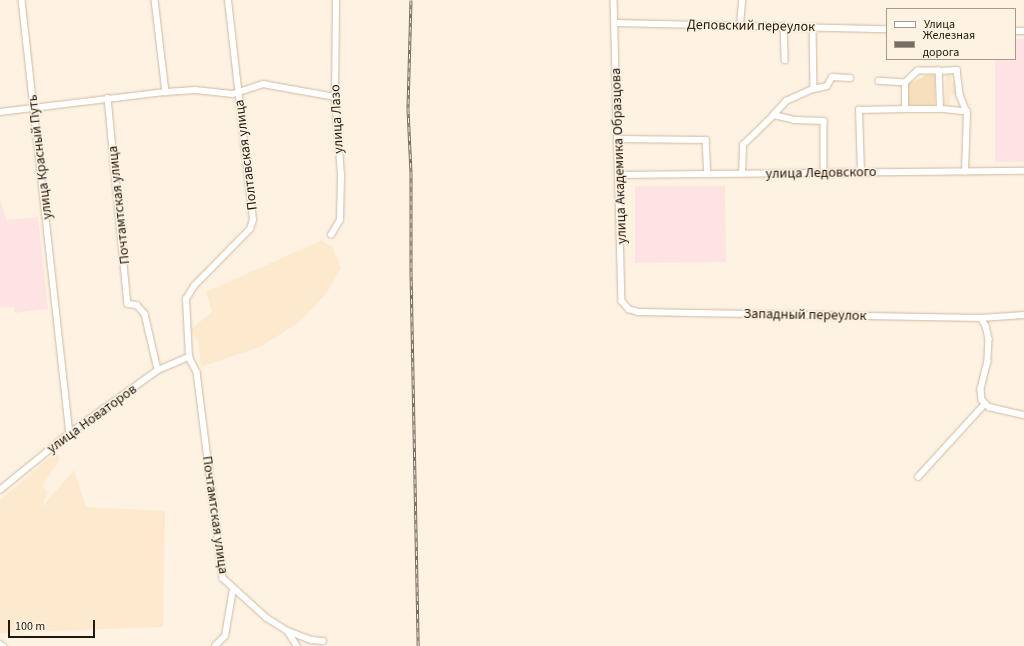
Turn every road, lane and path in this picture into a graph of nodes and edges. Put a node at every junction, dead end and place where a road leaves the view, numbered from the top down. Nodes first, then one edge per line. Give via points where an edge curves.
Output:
1 (22, 0) edge
2 (155, 0) edge
3 (228, 0) edge
4 (336, 0) edge
5 (614, 0) edge
6 (742, 0) edge
7 (615, 24) junction
8 (740, 24) junction
9 (784, 26) junction
10 (814, 27) junction
11 (886, 29) edge
12 (785, 60) dead end
13 (939, 71) junction
14 (850, 78) dead end
15 (879, 81) dead end
16 (905, 82) junction
17 (814, 90) junction
18 (166, 92) junction
19 (239, 92) junction
20 (335, 97) junction
21 (108, 98) junction
22 (35, 108) junction
23 (905, 108) junction
24 (940, 109) junction
25 (0, 112) edge
26 (967, 112) junction
27 (774, 114) junction
28 (618, 139) junction
29 (1024, 171) edge
30 (964, 172) junction
31 (824, 173) junction
32 (861, 173) junction
33 (708, 174) junction
34 (742, 174) junction
35 (619, 175) junction
36 (331, 235) dead end
37 (629, 309) joint
38 (1024, 315) edge
39 (981, 318) junction
40 (189, 357) junction
41 (158, 370) junction
42 (985, 404) junction
43 (1024, 415) edge
44 (70, 433) junction
45 (918, 477) dead end
46 (0, 490) edge
47 (233, 589) junction
48 (288, 631) junction
49 (323, 641) dead end
50 (0, 644) edge
51 (223, 644) edge
52 (3, 646) edge
53 (215, 646) edge
54 (297, 646) edge

1 - 22 street, улица Красный Путь
2 - 18 street
3 - 19 street, Полтавская улица
4 - 20 street, улица Лазо
5 - 7 street, улица Академика Образцова
6 - 8 street
7 - 8 street, Деповский переулок
7 - 28 street, улица Академика Образцова
8 - 9 street, Деповский переулок
9 - 10 street, Деповский переулок
9 - 12 street
10 - 11 street, Деповский переулок
10 - 17 street
13 - 16 street via 918,71
13 - 24 street
13 - 26 street via 957,70 960,95
14 - 17 street via 832,77 827,86
15 - 16 street
16 - 23 street
17 - 27 street via 792,98
18 - 19 street
18 - 21 street
19 - 20 street via 270,84
19 - 40 street, Полтавская улица via 254,220 250,229 194,286 186,299
20 - 36 street, улица Лазо via 341,175 340,220
21 - 22 street
21 - 41 street, Почтамтская улица via 128,304 137,305 145,314
22 - 25 street
22 - 44 street, улица Красный Путь
23 - 24 street
23 - 32 street via 859,110
24 - 26 street
26 - 30 street
27 - 31 street via 795,120 824,120
27 - 34 street via 743,145
28 - 33 street via 706,140
28 - 35 street, улица Академика Образцова
29 - 30 street, улица Ледовского
30 - 32 street, улица Ледовского
31 - 32 street, улица Ледовского
31 - 34 street, улица Ледовского
33 - 34 street, улица Ледовского
33 - 35 street, улица Ледовского
35 - 37 street, улица Академика Образцова via 622,301
37 - 39 street, Западный переулок via 638,312
38 - 39 street, Западный переулок
39 - 42 street via 989,339 988,361 981,389
40 - 41 street, улица Новаторов
40 - 47 street, Почтамтская улица via 197,372 222,578
41 - 44 street, улица Новаторов
42 - 43 street via 988,407
42 - 45 street
44 - 46 street, улица Новаторов
47 - 48 street, Почтамтская улица via 267,618
47 - 51 street
48 - 49 street, Почтамтская улица via 311,640
48 - 54 street
50 - 52 street
51 - 53 street

